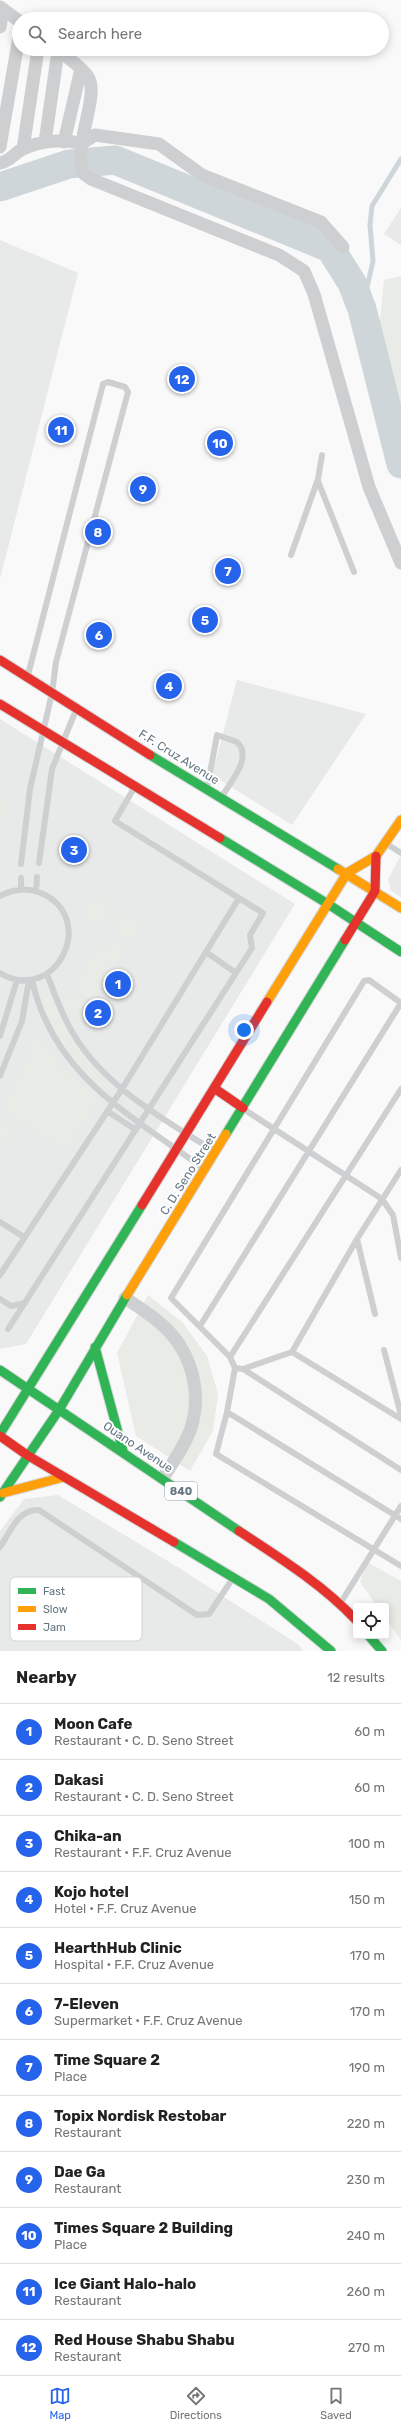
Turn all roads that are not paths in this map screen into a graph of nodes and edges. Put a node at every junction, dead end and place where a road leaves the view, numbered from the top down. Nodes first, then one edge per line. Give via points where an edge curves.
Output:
1 (2, 8) edge
2 (12, 16) edge
3 (0, 27) edge
4 (16, 56) edge
5 (37, 56) edge
6 (56, 56) edge
7 (65, 56) edge
8 (81, 69) junction
9 (45, 142) junction
10 (64, 142) junction
11 (0, 147) edge
12 (23, 149) junction
13 (81, 149) junction
14 (0, 163) edge
15 (343, 247) dead end
16 (322, 455) dead end
17 (318, 479) junction
18 (291, 555) dead end
19 (401, 564) edge
20 (354, 572) dead end
21 (0, 660) edge
22 (28, 677) junction
23 (52, 693) junction
24 (0, 704) edge
25 (77, 708) junction
26 (43, 731) junction
27 (62, 742) junction
28 (135, 785) junction
29 (206, 790) junction
30 (222, 797) junction
31 (401, 820) edge
32 (385, 843) junction
33 (401, 853) edge
34 (376, 856) junction
35 (39, 863) dead end
36 (21, 864) dead end
37 (347, 873) junction
38 (37, 877) dead end
39 (21, 878) dead end
40 (21, 890) junction
41 (36, 891) junction
42 (375, 891) junction
43 (0, 896) edge
44 (239, 898) junction
45 (328, 904) junction
46 (401, 908) edge
47 (356, 922) junction
48 (206, 952) junction
49 (401, 952) edge
50 (0, 973) edge
51 (236, 973) junction
52 (47, 974) junction
53 (16, 980) junction
54 (30, 980) junction
55 (401, 1003) edge
56 (0, 1036) edge
57 (0, 1076) edge
58 (214, 1088) junction
59 (122, 1089) junction
60 (401, 1089) edge
61 (113, 1102) junction
62 (150, 1108) junction
63 (243, 1108) junction
64 (107, 1111) junction
65 (141, 1122) junction
66 (273, 1129) junction
67 (136, 1130) junction
68 (186, 1132) junction
69 (176, 1148) junction
70 (216, 1152) junction
71 (308, 1152) junction
72 (205, 1169) junction
73 (401, 1170) edge
74 (346, 1176) junction
75 (382, 1199) junction
76 (0, 1222) edge
77 (24, 1237) junction
78 (357, 1239) junction
79 (401, 1258) edge
80 (0, 1275) edge
81 (125, 1298) junction
82 (0, 1300) edge
83 (25, 1303) junction
84 (376, 1314) dead end
85 (200, 1326) junction
86 (8, 1329) dead end
87 (95, 1347) junction
88 (384, 1350) dead end
89 (292, 1352) junction
90 (230, 1357) junction
91 (235, 1368) junction
92 (243, 1369) junction
93 (0, 1370) edge
94 (28, 1388) junction
95 (59, 1410) junction
96 (228, 1412) junction
97 (401, 1415) edge
98 (401, 1419) edge
99 (0, 1435) edge
100 (123, 1451) junction
101 (27, 1455) junction
102 (401, 1470) edge
103 (64, 1477) junction
104 (163, 1478) junction
105 (1, 1495) edge
106 (401, 1506) edge
107 (395, 1515) junction
108 (401, 1519) edge
109 (0, 1547) edge
110 (373, 1550) junction
111 (401, 1566) edge
112 (140, 1577) edge
113 (142, 1578) edge
114 (233, 1578) junction
115 (340, 1603) junction
116 (353, 1617) edge
117 (372, 1639) edge
118 (331, 1651) edge
119 (382, 1651) edge

1 - 2 street
1 - 3 street
4 - 11 street
5 - 12 street
6 - 9 street
7 - 8 street
8 - 10 street
8 - 13 street via 88,76 92,88
9 - 10 street
9 - 12 street
10 - 13 street via 74,141
12 - 14 street via 7,162
13 - 15 street via 95,135 160,144 202,175 321,222
13 - 19 street via 82,169 91,179 280,255 304,271 314,294 369,487
16 - 17 lane
17 - 18 lane
17 - 20 lane
21 - 22 main road, F.F. Cruz Avenue
22 - 23 main road, F.F. Cruz Avenue
22 - 23 lane via 103,384 108,382 125,387 128,392 58,654
23 - 25 main road, F.F. Cruz Avenue
23 - 26 lane
24 - 26 main road
25 - 27 lane
25 - 29 main road, F.F. Cruz Avenue
26 - 27 main road
26 - 36 lane via 30,789
27 - 28 main road
27 - 35 lane via 52,769
28 - 44 lane via 115,821
28 - 45 main road
29 - 30 main road, F.F. Cruz Avenue
29 - 30 lane via 217,735 237,742 244,753 243,761
30 - 37 main road, F.F. Cruz Avenue
31 - 32 main road, C. D. Seno Street
32 - 33 lane
32 - 34 main road, C. D. Seno Street
34 - 37 main road, C. D. Seno Street
34 - 42 main road, C. D. Seno Street
37 - 42 main road, F.F. Cruz Avenue
37 - 45 main road, C. D. Seno Street
38 - 41 lane
39 - 40 lane
40 - 41 lane
40 - 43 lane
41 - 52 lane via 54,902 61,910 69,929 69,940 62,960
42 - 46 main road, F.F. Cruz Avenue
42 - 47 main road, C. D. Seno Street
44 - 48 lane
44 - 51 lane via 263,914 250,935 252,948
45 - 47 main road
45 - 58 main road, C. D. Seno Street
47 - 49 main road
47 - 63 main road, C. D. Seno Street
48 - 51 lane
48 - 59 lane
50 - 53 lane
51 - 62 lane
52 - 54 lane
52 - 59 lane via 58,1005 74,1035 94,1062
53 - 54 lane
53 - 56 lane
54 - 57 lane via 22,1021
54 - 61 lane via 58,1046 82,1075
55 - 66 lane via 369,980 364,980
55 - 71 lane
58 - 63 main road
58 - 68 main road, C. D. Seno Street
59 - 61 lane
59 - 62 lane
60 - 74 lane
61 - 64 lane
61 - 65 lane
62 - 65 lane
62 - 68 lane
63 - 66 lane
63 - 70 main road, C. D. Seno Street
64 - 67 lane
64 - 77 lane
65 - 67 lane
65 - 69 lane
66 - 71 lane
66 - 85 lane via 170,1298
67 - 83 lane
68 - 69 main road, C. D. Seno Street
68 - 70 lane
69 - 72 lane
69 - 94 main road, C. D. Seno Street
70 - 72 main road, C. D. Seno Street
71 - 74 lane
71 - 85 lane
72 - 81 main road, C. D. Seno Street
73 - 75 lane
74 - 75 lane
74 - 90 lane
75 - 78 lane
75 - 79 lane via 393,1215
76 - 77 lane
77 - 80 lane
78 - 84 lane
78 - 89 lane
81 - 87 main road, C. D. Seno Street
81 - 104 street via 171,1333 186,1356 194,1383 195,1413 191,1428
82 - 83 lane via 11,1306
83 - 86 lane
85 - 90 lane
87 - 95 main road, C. D. Seno Street
87 - 100 main road
88 - 97 lane
89 - 92 lane
89 - 98 lane
90 - 91 lane
91 - 92 lane
91 - 96 lane
92 - 102 lane
93 - 94 main road, Ouano Avenue / 840
94 - 95 main road, Ouano Avenue / 840
94 - 99 main road, C. D. Seno Street
95 - 100 main road, Ouano Avenue / 840
95 - 101 main road, C. D. Seno Street
96 - 107 lane
96 - 110 lane via 216,1454
99 - 101 main road
100 - 104 main road, Ouano Avenue / 840
101 - 103 main road
101 - 105 main road, C. D. Seno Street
103 - 105 main road
103 - 114 main road
104 - 115 main road, Ouano Avenue / 840 via 297,1570
106 - 107 lane
107 - 108 lane
107 - 110 lane
109 - 112 lane via 22,1514 29,1510 40,1510
110 - 111 lane
110 - 115 lane
113 - 114 lane via 197,1615 203,1616 211,1612
114 - 118 main road via 269,1599
115 - 116 main road, Ouano Avenue / 840
117 - 119 main road

